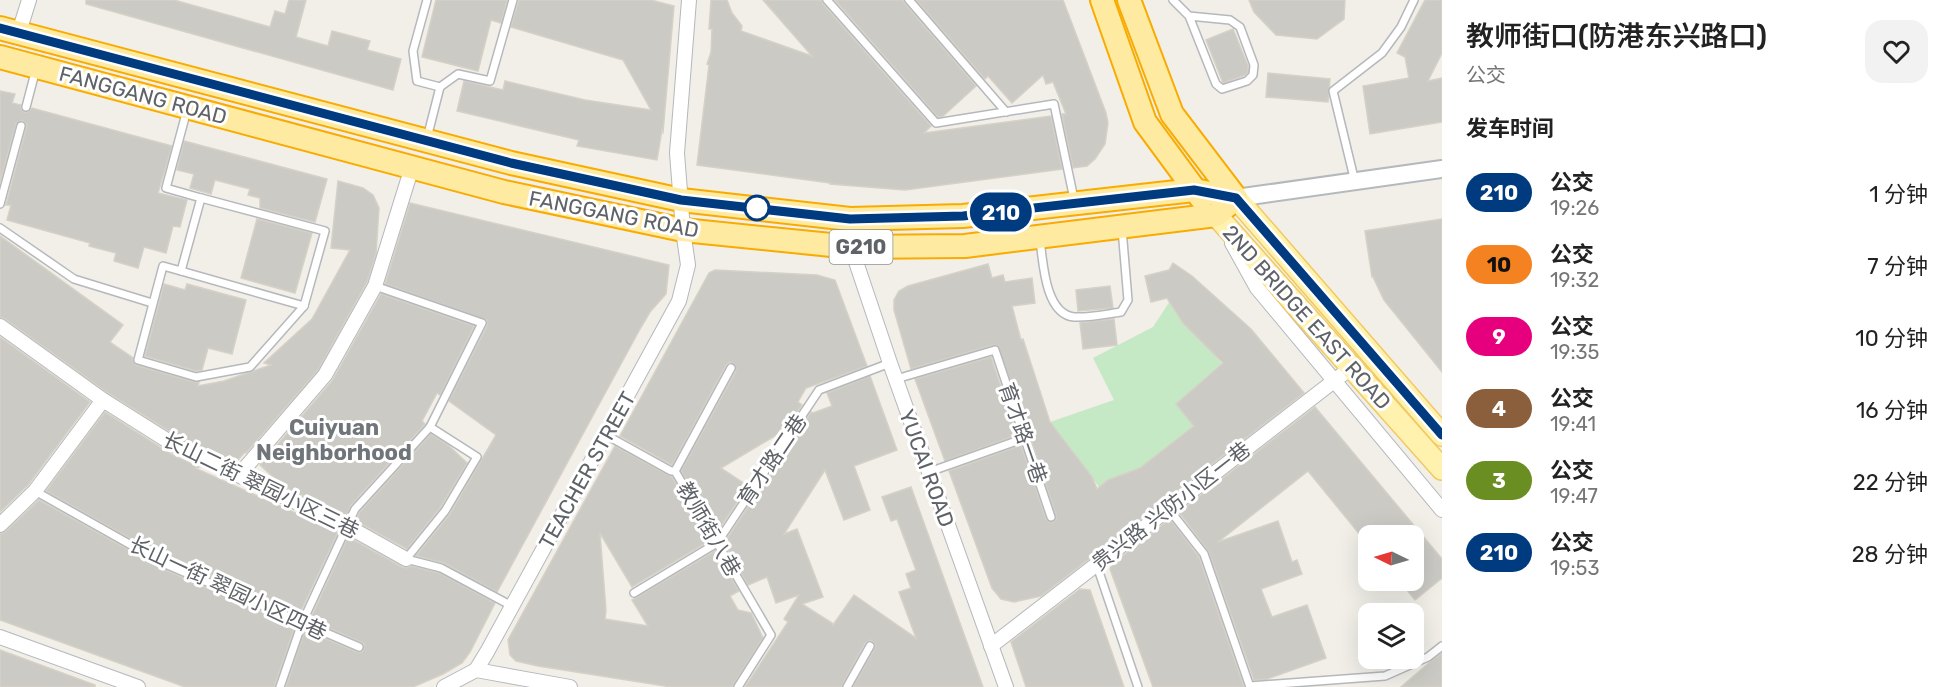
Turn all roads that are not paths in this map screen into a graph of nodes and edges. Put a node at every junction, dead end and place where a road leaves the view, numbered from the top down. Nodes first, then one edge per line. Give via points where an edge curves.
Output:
1 (29, 0) edge
2 (427, 0) edge
3 (513, 0) edge
4 (689, 0) edge
5 (827, 0) edge
6 (909, 0) edge
7 (1102, 0) edge
8 (1173, 0) edge
9 (1414, 0) edge
10 (1132, 2) edge
11 (1189, 16) junction
12 (9, 30) edge
13 (0, 57) edge
14 (36, 67) junction
15 (440, 87) junction
16 (26, 106) dead end
17 (187, 107) junction
18 (1006, 112) junction
19 (21, 126) dead end
20 (426, 141) junction
21 (412, 167) junction
22 (1442, 169) edge
23 (1355, 182) junction
24 (1194, 190) junction
25 (201, 198) junction
26 (1236, 198) junction
27 (681, 200) junction
28 (0, 204) edge
29 (1075, 204) junction
30 (1216, 215) junction
31 (0, 228) edge
32 (1121, 228) junction
33 (683, 230) junction
34 (1039, 238) junction
35 (851, 248) junction
36 (181, 271) junction
37 (375, 286) junction
38 (152, 303) junction
39 (304, 306) junction
40 (0, 326) edge
41 (890, 363) junction
42 (1352, 367) junction
43 (731, 368) dead end
44 (896, 379) junction
45 (1334, 380) junction
46 (103, 400) junction
47 (430, 427) junction
48 (606, 435) junction
49 (1442, 435) edge
50 (1025, 438) junction
51 (1442, 469) edge
52 (675, 471) junction
53 (929, 472) junction
54 (239, 475) junction
55 (35, 491) junction
56 (1168, 508) junction
57 (1442, 510) edge
58 (1052, 517) dead end
59 (0, 525) edge
60 (347, 526) junction
61 (717, 543) junction
62 (406, 559) junction
63 (1096, 563) junction
64 (634, 593) dead end
65 (512, 606) junction
66 (302, 623) junction
67 (0, 637) edge
68 (870, 646) dead end
69 (991, 646) junction
70 (1442, 646) edge
71 (359, 647) dead end
72 (476, 670) junction
73 (1250, 686) edge
74 (138, 687) edge
75 (280, 687) edge
76 (444, 687) edge
77 (570, 687) edge
78 (738, 687) edge
79 (847, 687) edge
80 (1006, 687) edge
81 (1138, 687) edge

1 - 12 street
2 - 15 lane via 413,51 417,81
3 - 15 lane via 490,81 458,74
4 - 27 street, TEACHER STREET via 677,153
5 - 18 lane via 936,123
6 - 18 lane
7 - 24 highway, 2ND BRIDGE EAST ROAD via 1145,122
8 - 11 lane
9 - 23 lane via 1382,53 1333,91
10 - 26 highway, 2ND BRIDGE EAST ROAD via 1172,114
11 - 11 lane via 1216,84 1222,89 1247,81 1254,65 1239,27 1230,20
12 - 20 highway, FANGGANG ROAD / G210
13 - 14 highway, FANGGANG ROAD / G210
14 - 16 lane
14 - 17 highway, FANGGANG ROAD / G210
15 - 20 lane
17 - 21 highway, FANGGANG ROAD / G210
17 - 25 lane via 166,188
18 - 29 lane via 1054,104
19 - 28 lane
20 - 27 highway, FANGGANG ROAD / G210
21 - 33 highway, FANGGANG ROAD / G210 via 504,192
21 - 37 street
22 - 23 street, FANGGANG ROAD
23 - 26 street, FANGGANG ROAD
24 - 26 highway, FANGGANG ROAD / G210
24 - 29 highway, FANGGANG ROAD / G210
24 - 30 highway, 2ND BRIDGE EAST ROAD
25 - 36 lane
25 - 39 lane via 325,231
26 - 30 highway
26 - 49 main road, 2ND BRIDGE EAST ROAD
27 - 29 highway, FANGGANG ROAD / G210 via 850,219 963,216
27 - 33 street, TEACHER STREET
30 - 32 highway, FANGGANG ROAD / G210
30 - 42 main road, 2ND BRIDGE EAST ROAD
30 - 45 street via 1257,288
31 - 38 lane via 74,279
32 - 34 highway, FANGGANG ROAD / G210
32 - 34 lane via 1128,300 1121,312 1072,317 1059,310 1047,288
33 - 35 highway, FANGGANG ROAD / G210
33 - 48 street, TEACHER STREET via 688,265 679,301
34 - 35 highway, FANGGANG ROAD / G210 via 965,246
35 - 41 street, YUCAI ROAD
36 - 38 lane via 163,266
36 - 39 lane
37 - 47 lane via 482,323
37 - 54 street via 325,375
38 - 39 lane via 138,360 196,377 250,367
40 - 46 street, 长山二街 翠园小区三巷
41 - 44 street, YUCAI ROAD
41 - 61 lane, 育才路二巷 via 819,390
42 - 45 street, 贵兴路 兴防小区一巷
42 - 51 main road, 2ND BRIDGE EAST ROAD
43 - 52 lane, 教师街八巷
44 - 50 lane, 育才路一巷 via 995,350
44 - 53 street, YUCAI ROAD
45 - 56 street, 贵兴路 兴防小区一巷
45 - 57 street
46 - 54 street, 长山二街 翠园小区三巷 via 176,446
46 - 55 street
47 - 60 lane via 355,509
47 - 62 lane via 477,457 445,511
48 - 52 lane
48 - 65 street, TEACHER STREET
50 - 53 lane
50 - 58 lane, 育才路一巷
52 - 61 lane, 教师街八巷
53 - 69 street, YUCAI ROAD
54 - 60 street, 长山二街 翠园小区三巷
55 - 59 street
55 - 66 lane, 长山一街 翠园小区四巷 via 163,563
56 - 63 street, 贵兴路 兴防小区一巷
56 - 73 lane via 1204,554
60 - 62 street, 长山二街 翠园小区三巷
60 - 66 lane
61 - 64 lane, 育才路二巷
61 - 78 lane, 教师街八巷 via 771,635
62 - 65 lane via 441,568
63 - 69 street, 贵兴路 兴防小区一巷
63 - 81 lane
65 - 72 street, TEACHER STREET
66 - 71 lane, 长山一街 翠园小区四巷
66 - 75 lane
67 - 74 street
68 - 79 lane
69 - 80 street, YUCAI ROAD
70 - 73 lane via 1428,657 1385,676
72 - 76 street
72 - 77 street

